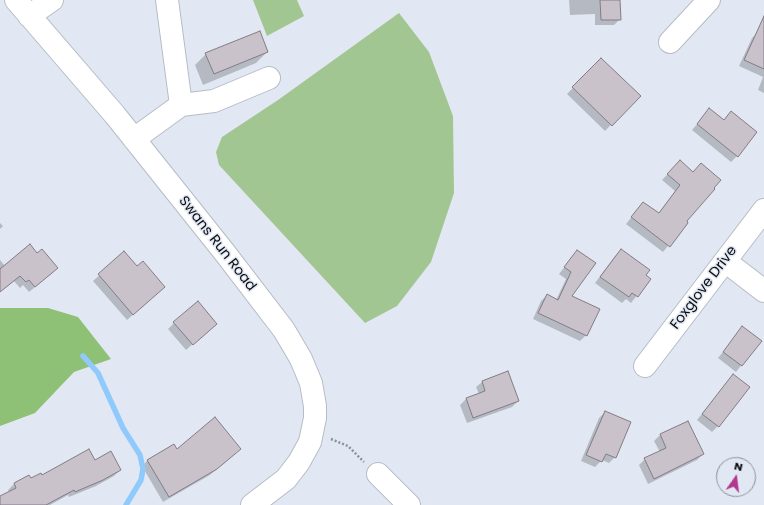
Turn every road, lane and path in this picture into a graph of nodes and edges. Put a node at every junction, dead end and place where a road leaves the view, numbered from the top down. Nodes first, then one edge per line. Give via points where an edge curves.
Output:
1 (52, 0) edge
2 (167, 0) edge
3 (709, 0) edge
4 (23, 8) edge
5 (670, 42) dead end
6 (269, 78) dead end
7 (181, 105) junction
8 (134, 139) junction
9 (764, 210) edge
10 (725, 261) junction
11 (764, 291) edge
12 (645, 366) dead end
13 (313, 431) junction
14 (378, 474) joint
15 (252, 505) edge
16 (409, 505) edge

1 - 4 street
2 - 7 street
3 - 5 street
4 - 8 street, Swans Run Road
6 - 7 street via 214,101
7 - 8 street
8 - 13 street, Swans Run Road via 284,330 311,383 315,406
9 - 10 street, Foxglove Drive
10 - 11 street
10 - 12 street, Foxglove Drive
13 - 14 path via 348,446
13 - 15 street, Swans Run Road via 299,462 286,478
14 - 16 street

